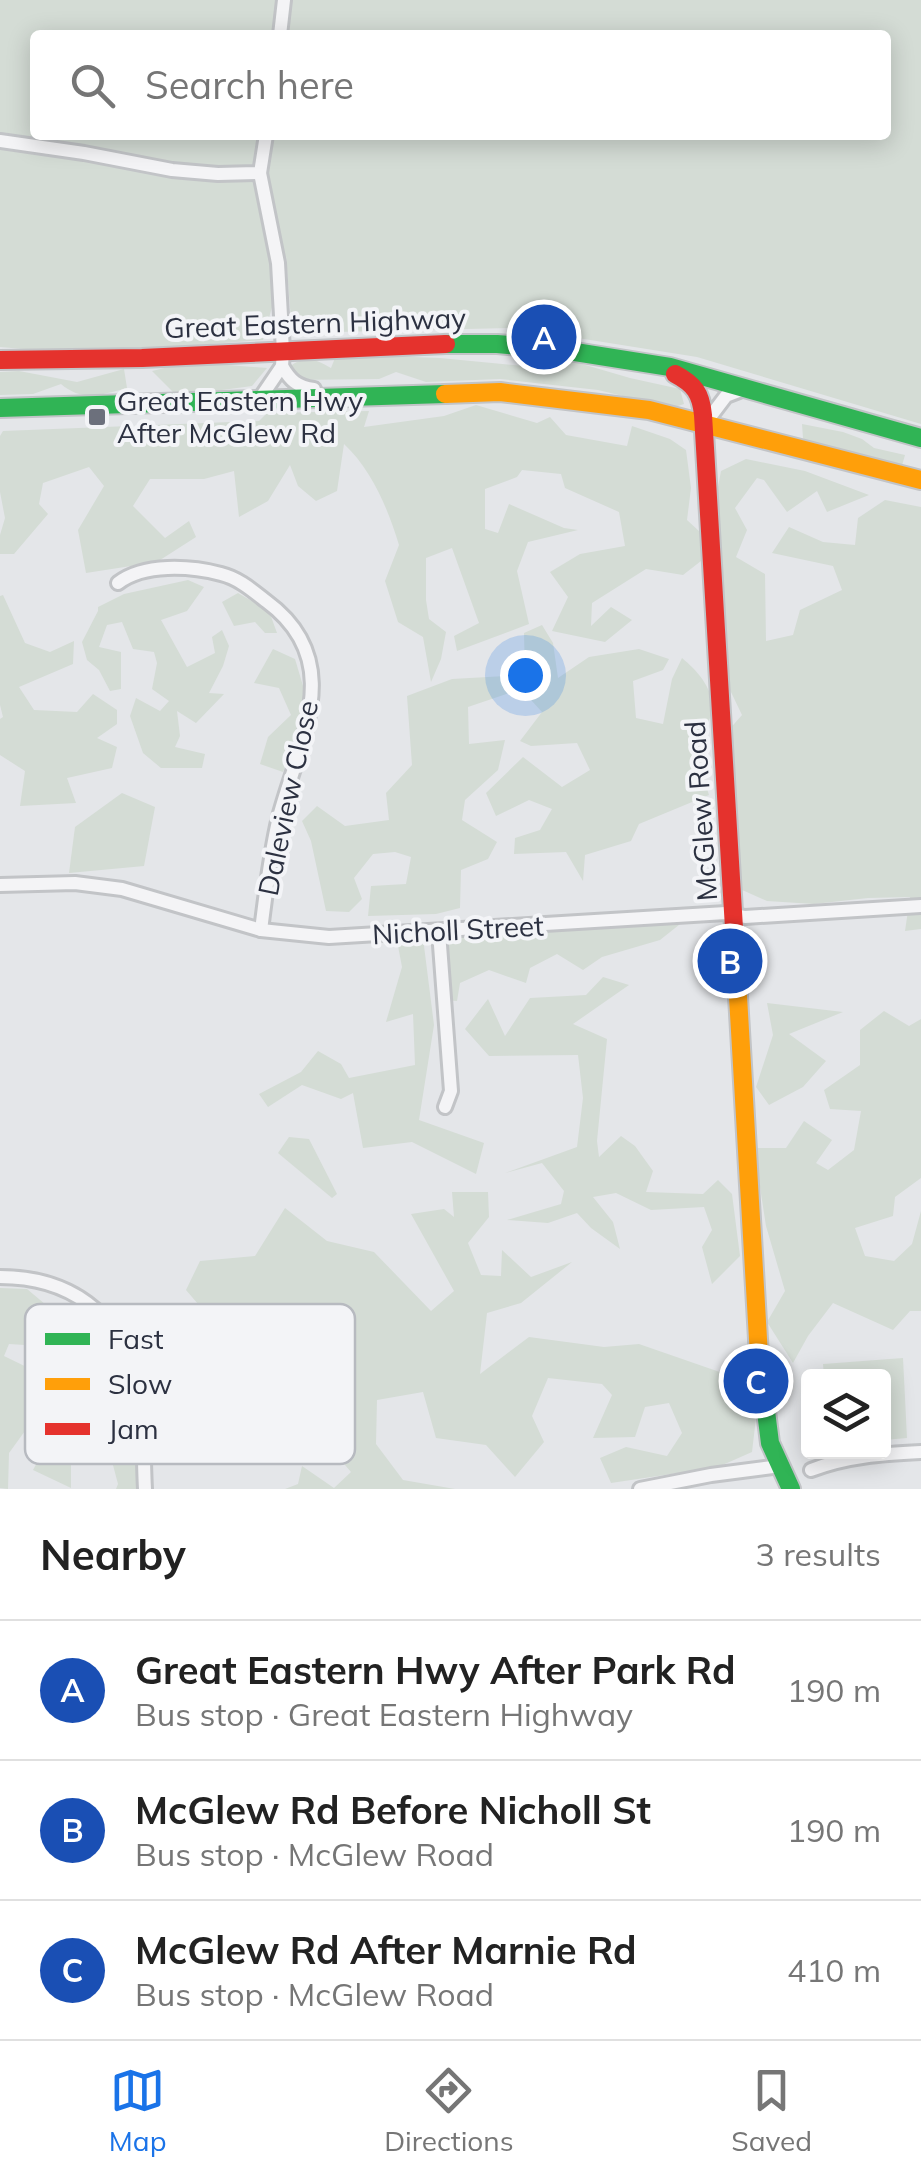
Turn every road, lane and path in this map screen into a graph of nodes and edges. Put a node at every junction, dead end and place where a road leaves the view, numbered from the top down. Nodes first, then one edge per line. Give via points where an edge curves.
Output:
1 (284, 0) edge
2 (281, 30) edge
3 (265, 140) edge
4 (0, 141) edge
5 (260, 172) junction
6 (282, 358) junction
7 (0, 360) edge
8 (642, 362) junction
9 (752, 389) junction
10 (340, 397) junction
11 (259, 400) junction
12 (0, 408) edge
13 (704, 424) junction
14 (921, 438) edge
15 (921, 480) edge
16 (118, 583) dead end
17 (0, 885) edge
18 (921, 906) edge
19 (735, 915) junction
20 (261, 930) junction
21 (438, 932) junction
22 (445, 1106) dead end
23 (0, 1277) edge
24 (89, 1304) edge
25 (921, 1452) edge
26 (143, 1464) edge
27 (780, 1466) junction
28 (811, 1470) dead end
29 (144, 1489) edge
30 (640, 1489) edge
31 (791, 1489) edge

1 - 2 street
3 - 5 street
4 - 5 street via 172,170
5 - 6 street via 278,263
6 - 7 main road, Great Eastern Highway
6 - 8 main road, Great Eastern Highway via 413,344 496,344
6 - 10 street via 288,378 300,387
6 - 11 street
8 - 9 main road, Great Eastern Highway
8 - 13 main road, McGlew Road via 695,384
9 - 13 street via 726,396
9 - 14 main road, Great Eastern Highway
10 - 11 main road
10 - 13 main road via 500,392 648,410
11 - 12 main road
13 - 15 main road
13 - 19 main road, McGlew Road
16 - 20 street, Daleview Close via 136,572 169,569 234,578 278,610 306,651 312,704 279,818
17 - 20 street, Nicholl Street via 75,882 122,889
18 - 19 street, Nicholl Street
19 - 21 street, Nicholl Street
19 - 27 main road, McGlew Road via 760,1367 770,1443
20 - 21 street, Nicholl Street via 329,937
21 - 22 street via 451,1091
23 - 24 street via 52,1284
25 - 28 street via 868,1455
26 - 29 street
27 - 30 street
27 - 31 main road, McGlew Road

